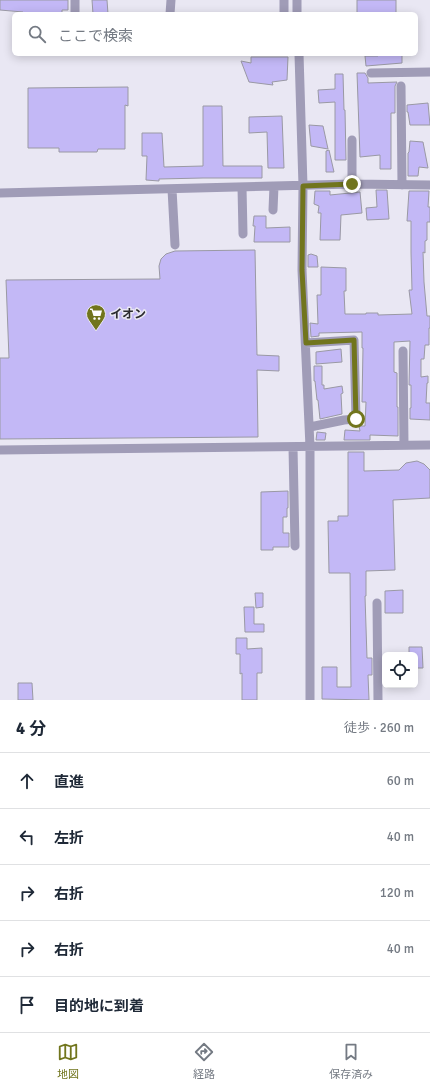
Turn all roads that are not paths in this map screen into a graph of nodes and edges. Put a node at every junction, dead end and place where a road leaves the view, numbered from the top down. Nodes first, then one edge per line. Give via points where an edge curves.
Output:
1 (75, 0) edge
2 (171, 0) edge
3 (284, 0) edge
4 (297, 0) edge
5 (75, 12) edge
6 (170, 12) edge
7 (284, 12) edge
8 (297, 12) edge
9 (299, 56) edge
10 (430, 72) edge
11 (371, 73) dead end
12 (401, 86) dead end
13 (352, 140) dead end
14 (352, 184) junction
15 (402, 185) junction
16 (430, 185) edge
17 (274, 186) junction
18 (303, 186) junction
19 (242, 187) junction
20 (172, 188) junction
21 (0, 192) edge
22 (274, 210) dead end
23 (243, 234) dead end
24 (175, 245) dead end
25 (306, 343) junction
26 (403, 351) dead end
27 (310, 427) junction
28 (404, 445) junction
29 (430, 445) edge
30 (293, 447) junction
31 (310, 447) junction
32 (0, 450) edge
33 (295, 546) dead end
34 (377, 603) dead end
35 (310, 700) edge
36 (378, 700) edge

1 - 5 street
2 - 6 street
3 - 7 street
4 - 8 street
9 - 18 street
10 - 11 street
12 - 15 street
13 - 14 street
14 - 15 street
14 - 18 street
15 - 16 street
17 - 18 street
17 - 19 street
17 - 22 street
18 - 25 street via 302,270
19 - 20 street
19 - 23 street
20 - 21 street
20 - 24 street
25 - 27 street
25 - 27 street via 354,340 356,419
26 - 28 street
27 - 31 street
28 - 29 street
28 - 31 street
30 - 31 street
30 - 32 street
30 - 33 street
31 - 35 street
34 - 36 street

